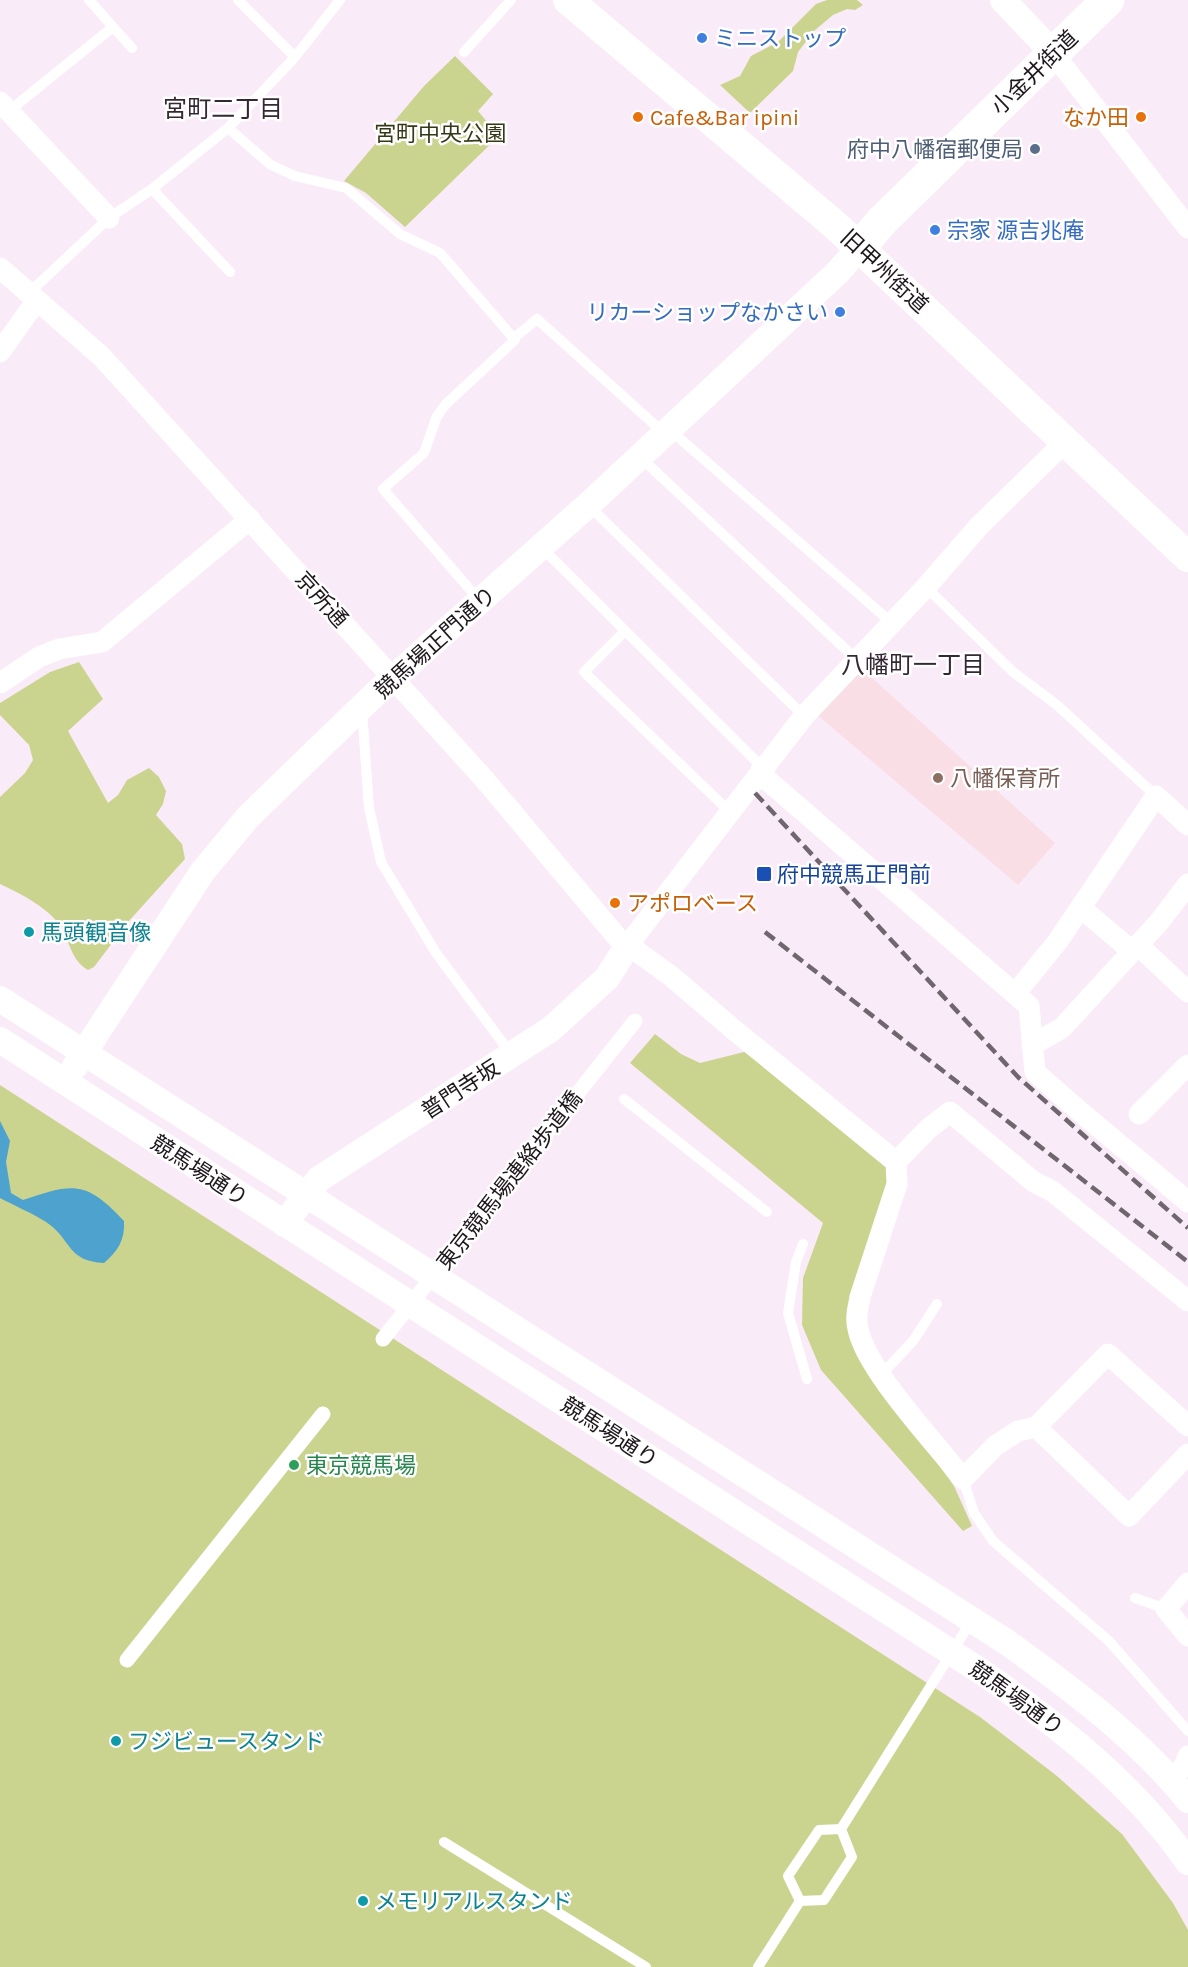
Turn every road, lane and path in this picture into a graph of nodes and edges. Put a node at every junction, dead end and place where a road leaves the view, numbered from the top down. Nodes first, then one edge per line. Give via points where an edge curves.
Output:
1 (89, 0) edge
2 (238, 0) edge
3 (340, 0) edge
4 (511, 0) edge
5 (568, 0) edge
6 (1004, 0) edge
7 (1108, 0) edge
8 (113, 27) junction
9 (132, 48) dead end
10 (464, 52) dead end
11 (1053, 53) junction
12 (295, 57) junction
13 (5, 106) edge
14 (228, 128) junction
15 (152, 189) junction
16 (109, 218) junction
17 (1188, 228) edge
18 (860, 247) junction
19 (0, 268) edge
20 (230, 272) dead end
21 (33, 296) junction
22 (514, 338) junction
23 (0, 352) edge
24 (667, 432) junction
25 (1065, 442) junction
26 (640, 457) junction
27 (588, 505) junction
28 (250, 519) junction
29 (541, 548) junction
30 (1188, 557) edge
31 (926, 587) junction
32 (480, 601) junction
33 (892, 623) junction
34 (625, 631) junction
35 (856, 659) junction
36 (393, 678) junction
37 (0, 683) edge
38 (362, 706) junction
39 (804, 716) junction
40 (760, 770) junction
41 (1156, 796) junction
42 (729, 811) junction
43 (1188, 825) edge
44 (1188, 884) edge
45 (1081, 908) junction
46 (628, 945) junction
47 (1135, 948) junction
48 (1188, 992) edge
49 (1015, 994) junction
50 (0, 999) edge
51 (635, 1022) dead end
52 (0, 1040) edge
53 (1032, 1045) junction
54 (83, 1052) junction
55 (512, 1056) junction
56 (1188, 1065) edge
57 (64, 1083) junction
58 (624, 1099) dead end
59 (1139, 1114) dead end
60 (896, 1162) junction
61 (307, 1195) junction
62 (1188, 1202) edge
63 (767, 1212) dead end
64 (284, 1224) junction
65 (803, 1244) dead end
66 (1188, 1301) edge
67 (937, 1304) dead end
68 (383, 1339) dead end
69 (882, 1374) junction
70 (807, 1378) dead end
71 (648, 1413) junction
72 (323, 1414) dead end
73 (1188, 1426) edge
74 (1036, 1427) junction
75 (627, 1444) junction
76 (1188, 1454) edge
77 (963, 1479) junction
78 (1188, 1583) edge
79 (1135, 1598) dead end
80 (1166, 1609) junction
81 (972, 1619) junction
82 (1188, 1636) edge
83 (952, 1652) junction
84 (127, 1660) dead end
85 (1188, 1731) edge
86 (1188, 1756) edge
87 (1171, 1779) junction
88 (1188, 1800) edge
89 (841, 1829) junction
90 (444, 1842) dead end
91 (1188, 1862) edge
92 (800, 1902) junction
93 (646, 1967) edge
94 (758, 1967) edge

1 - 8 lane
2 - 12 lane
3 - 12 lane
4 - 10 lane
5 - 18 main road, 旧甲州街道
6 - 11 street
7 - 11 main road, 小金井街道
8 - 9 lane
8 - 13 lane
11 - 17 street
11 - 18 main road, 小金井街道
12 - 14 lane
13 - 16 street
14 - 15 lane
14 - 22 lane via 271,165 295,176 346,188 400,234 440,253
15 - 16 lane
15 - 20 lane
16 - 21 lane
18 - 24 street, 競馬場正門通り
18 - 25 main road, 旧甲州街道
19 - 21 street, 京所通
21 - 23 street
21 - 28 street, 京所通 via 101,356
22 - 24 lane via 537,319
22 - 32 lane via 446,404 437,416 424,453 383,489
24 - 26 street, 競馬場正門通り
24 - 33 lane
25 - 30 main road, 旧甲州街道
25 - 31 street via 971,534
26 - 27 street, 競馬場正門通り
26 - 35 lane
27 - 29 street, 競馬場正門通り
27 - 39 lane
28 - 36 street, 京所通
28 - 37 street via 102,642 59,649 39,657
29 - 32 street, 競馬場正門通り
29 - 34 lane
31 - 33 street
31 - 41 lane via 1013,672 1057,705
32 - 36 street, 競馬場正門通り
33 - 35 street
34 - 40 lane
34 - 42 lane via 584,672
35 - 39 street
36 - 38 street, 競馬場正門通り
36 - 46 street, 京所通 via 555,860 616,938
38 - 54 street, 競馬場正門通り via 270,794 223,846 169,920
38 - 55 lane via 369,808 381,862 436,953
39 - 40 street
40 - 42 street
40 - 49 street via 774,787
41 - 43 street
41 - 45 street
42 - 46 street
44 - 47 street
45 - 47 street
45 - 49 street
46 - 55 street, 普門寺坂 via 607,978 586,999
46 - 60 street, 京所通 via 672,975
47 - 48 street
47 - 53 street via 1062,1028
49 - 53 street via 1029,1006
50 - 54 street, 競馬場通り
51 - 68 street, 東京競馬場連絡歩道橋
52 - 57 street, 競馬場通り
53 - 62 street via 1035,1072
54 - 57 street, 競馬場正門通り
54 - 61 street, 競馬場通り
55 - 61 street, 普門寺坂 via 320,1179
56 - 59 street
57 - 64 street, 競馬場通り
58 - 63 lane
60 - 66 street via 950,1112
60 - 69 street via 897,1184 857,1312 865,1349
61 - 64 street, 普門寺坂
61 - 71 street, 競馬場通り
64 - 75 street, 競馬場通り
65 - 70 lane via 796,1262 788,1313
67 - 69 lane via 913,1341
69 - 77 street
71 - 75 street
71 - 81 street, 競馬場通り
72 - 84 street
73 - 74 street via 1108,1354
74 - 76 street via 1129,1516
74 - 77 street via 1018,1431 995,1446
75 - 83 street, 競馬場通り
77 - 85 lane via 974,1513 993,1541 1108,1641
78 - 80 street
79 - 80 lane
80 - 82 street
81 - 83 lane
81 - 87 street, 競馬場通り via 1077,1693 1130,1737
83 - 89 lane
83 - 91 street, 競馬場通り via 1054,1723 1106,1767 1142,1804
86 - 87 street
87 - 88 street, 競馬場通り
89 - 92 lane via 852,1857 824,1900
89 - 92 lane via 819,1830 788,1876
90 - 93 lane
92 - 94 lane

